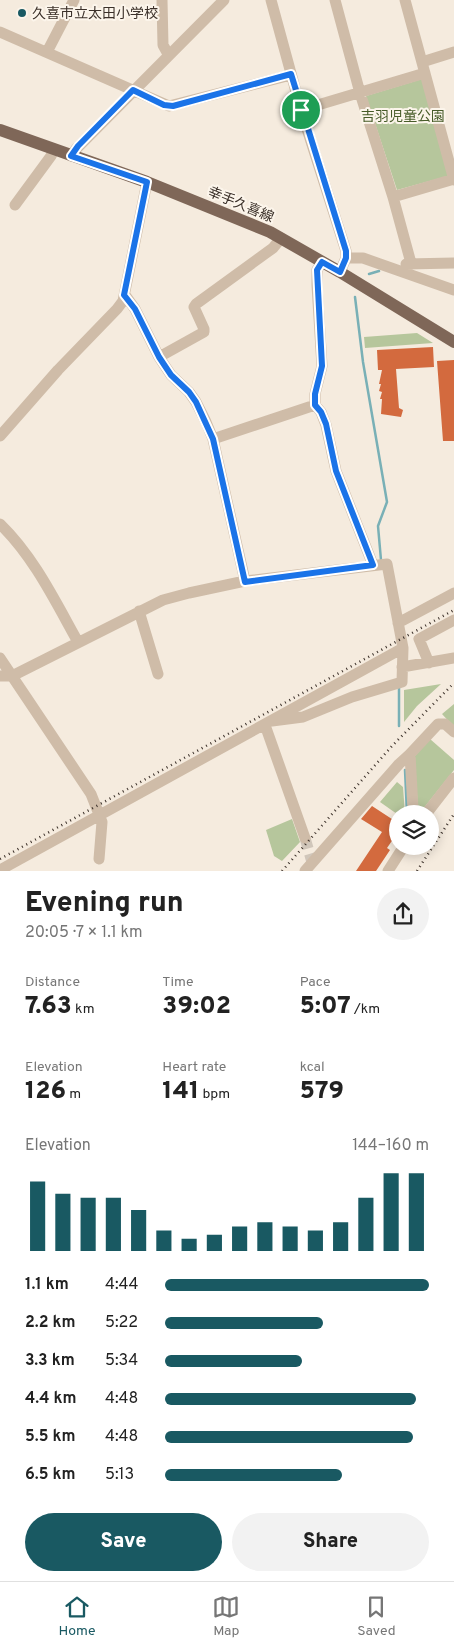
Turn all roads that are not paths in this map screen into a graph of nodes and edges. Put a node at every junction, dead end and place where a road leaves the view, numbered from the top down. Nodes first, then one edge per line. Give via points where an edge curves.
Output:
1 (74, 0) edge
2 (162, 0) edge
3 (224, 0) edge
4 (271, 0) edge
5 (335, 0) edge
6 (405, 0) edge
7 (0, 32) edge
8 (47, 52) junction
9 (454, 52) edge
10 (168, 54) junction
11 (423, 67) junction
12 (291, 74) junction
13 (133, 90) junction
14 (360, 93) junction
15 (301, 110) junction
16 (0, 130) edge
17 (54, 149) junction
18 (71, 156) junction
19 (454, 180) edge
20 (147, 182) junction
21 (393, 197) junction
22 (15, 204) dead end
23 (281, 238) junction
24 (346, 258) junction
25 (322, 262) junction
26 (411, 263) junction
27 (454, 263) edge
28 (394, 269) junction
29 (340, 272) junction
30 (454, 290) edge
31 (124, 295) junction
32 (454, 342) edge
33 (159, 357) junction
34 (315, 405) junction
35 (0, 436) edge
36 (213, 439) junction
37 (0, 524) edge
38 (373, 565) junction
39 (245, 582) junction
40 (454, 593) edge
41 (139, 611) junction
42 (454, 620) edge
43 (398, 624) junction
44 (78, 642) junction
45 (403, 648) junction
46 (0, 658) edge
47 (454, 658) edge
48 (429, 662) junction
49 (402, 667) junction
50 (158, 674) dead end
51 (6, 676) edge
52 (269, 723) junction
53 (454, 732) edge
54 (410, 754) junction
55 (454, 778) edge
56 (413, 805) edge
57 (433, 805) edge
58 (100, 815) junction
59 (305, 838) tunnel mouth
60 (398, 855) edge
61 (99, 859) dead end
62 (0, 870) edge
63 (311, 870) edge
64 (388, 871) edge

1 - 8 street
2 - 10 street via 163,45
3 - 10 street
4 - 12 street
5 - 14 street
6 - 11 street
7 - 8 street
8 - 13 street
9 - 11 street
10 - 13 street
11 - 14 street
11 - 19 street
12 - 13 street via 173,106
12 - 15 street
13 - 18 street
14 - 15 street
14 - 21 street
15 - 24 street
16 - 17 main road, 幸手久喜線
17 - 18 main road, 幸手久喜線
17 - 22 street
18 - 20 main road, 幸手久喜線
19 - 21 street
20 - 23 main road, 幸手久喜線
20 - 31 street
21 - 26 street
23 - 25 main road, 幸手久喜線
23 - 33 street via 273,248 196,304 195,311 204,332
24 - 28 street via 363,258
24 - 29 street
25 - 29 main road, 幸手久喜線
25 - 34 street via 317,270 316,285 322,366
26 - 27 street
26 - 28 street
28 - 30 street
29 - 32 main road, 幸手久喜線
31 - 33 street via 135,309
31 - 35 street via 117,309
33 - 36 street via 196,402
34 - 36 street
34 - 38 street via 326,424 336,471
36 - 39 street
37 - 44 street via 44,580
38 - 39 street
38 - 43 street via 387,564
39 - 41 street via 163,600
40 - 43 street
41 - 44 street
41 - 50 street
42 - 48 street via 419,639
43 - 45 street
44 - 51 street
45 - 49 street
45 - 52 street
46 - 51 street
47 - 48 street
48 - 49 street
49 - 52 street via 402,682 302,717
51 - 58 street via 86,786
52 - 58 street
52 - 59 street
53 - 54 street via 445,724 438,724
54 - 56 street
54 - 63 street via 398,764
55 - 57 street
58 - 61 street
58 - 62 street
60 - 64 street

